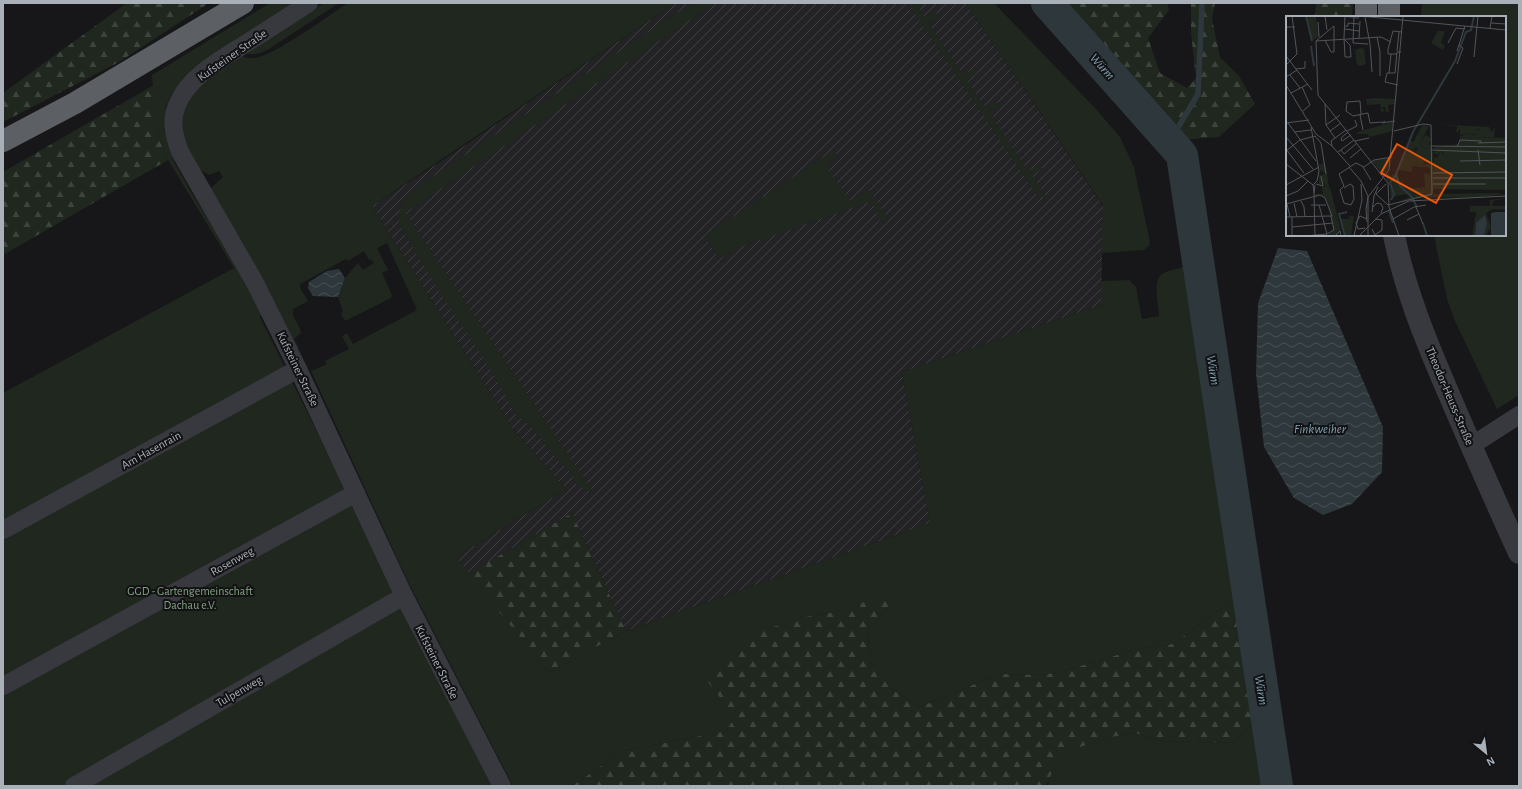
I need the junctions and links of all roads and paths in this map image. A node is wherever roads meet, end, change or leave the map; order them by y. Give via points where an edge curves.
1 (243, 3) edge
2 (308, 3) edge
3 (1366, 3) edge
4 (1389, 3) edge
5 (1366, 16) edge
6 (1389, 16) edge
7 (3, 142) edge
8 (1394, 236) edge
9 (298, 370) junction
10 (1519, 415) edge
11 (1471, 446) junction
12 (356, 493) junction
13 (3, 530) edge
14 (1519, 553) edge
15 (404, 596) junction
16 (3, 686) edge
17 (74, 786) edge
18 (502, 786) edge

1 - 7 highway via 75,103
2 - 9 street, Kufsteiner Straße via 200,75 184,92 177,105 173,132 180,152 254,281
3 - 5 highway
4 - 6 highway
8 - 11 street, Theodor-Heuss-Straße via 1406,284 1423,332
9 - 12 street, Kufsteiner Straße
9 - 13 street, Am Hasenrain
10 - 11 street
11 - 14 street, Theodor-Heuss-Straße
12 - 15 street, Kufsteiner Straße
12 - 16 street, Rosenweg
15 - 17 street, Tulpenweg
15 - 18 street, Kufsteiner Straße

